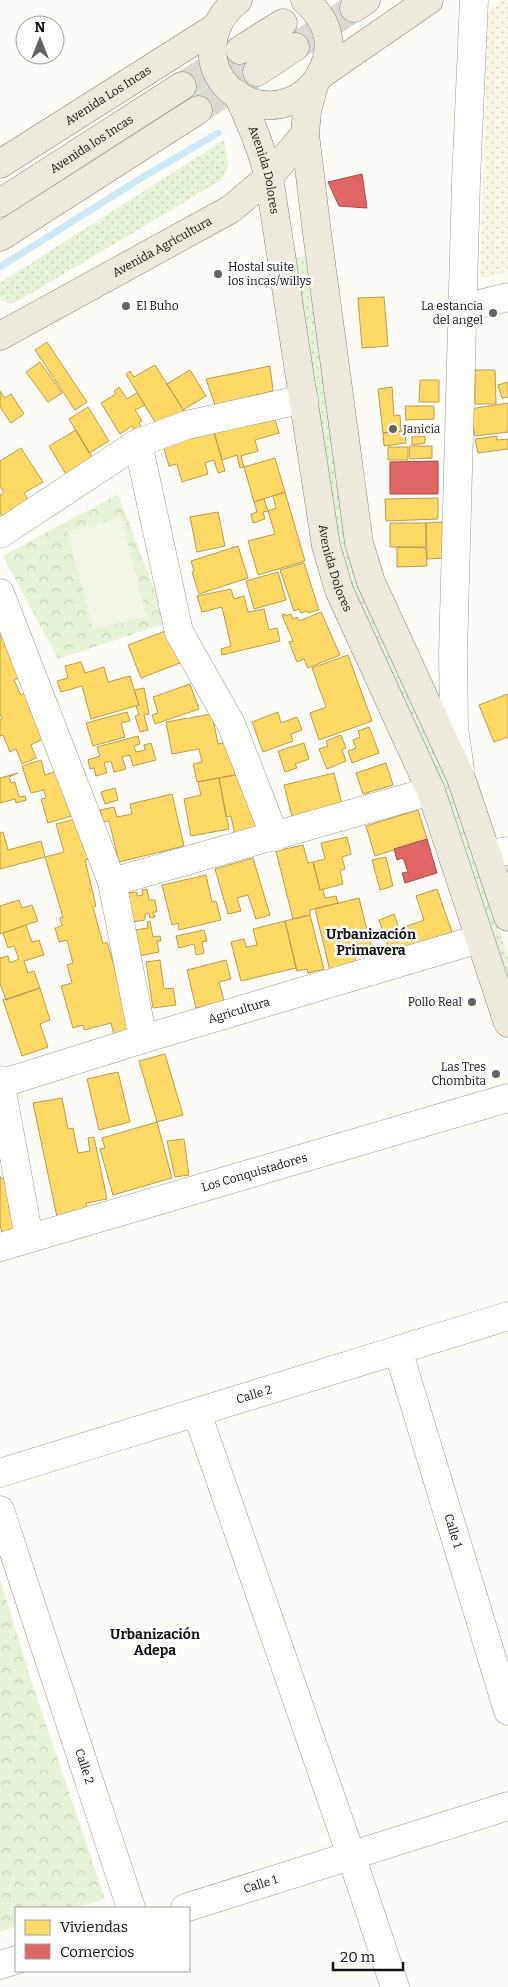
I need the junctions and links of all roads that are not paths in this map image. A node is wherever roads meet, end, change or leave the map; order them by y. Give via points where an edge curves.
1 (238, 0) edge
2 (306, 0) edge
3 (429, 0) edge
4 (474, 0) edge
5 (218, 16) edge
6 (283, 23) tunnel mouth
7 (295, 47) tunnel mouth
8 (240, 50) tunnel mouth
9 (257, 72) tunnel mouth
10 (318, 79) junction
11 (182, 86) tunnel mouth
12 (236, 94) junction
13 (198, 110) tunnel mouth
14 (306, 134) junction
15 (0, 164) edge
16 (269, 177) junction
17 (0, 203) edge
18 (231, 209) junction
19 (277, 226) junction
20 (0, 237) edge
21 (508, 297) edge
22 (463, 308) junction
23 (0, 336) edge
24 (304, 399) junction
25 (138, 443) junction
26 (0, 534) edge
27 (0, 593) edge
28 (461, 778) junction
29 (431, 791) junction
30 (274, 837) junction
31 (497, 852) edge
32 (112, 882) junction
33 (508, 916) edge
34 (479, 939) junction
35 (508, 1023) edge
36 (143, 1039) junction
37 (0, 1083) edge
38 (508, 1098) edge
39 (29, 1238) junction
40 (0, 1247) edge
41 (508, 1316) edge
42 (398, 1350) junction
43 (197, 1413) junction
44 (0, 1473) edge
45 (0, 1510) edge
46 (508, 1711) edge
47 (508, 1806) edge
48 (351, 1854) junction
49 (131, 1907) edge
50 (188, 1907) edge
51 (15, 1960) edge
52 (0, 1964) edge
53 (395, 1987) edge

1 - 5 main road, Avenida Los Incas
2 - 10 main road via 318,12 327,31 329,53
3 - 10 main road
4 - 22 street
5 - 12 main road, Avenida Dolores via 212,45 214,64
5 - 15 main road, Avenida Los Incas
6 - 8 main road
7 - 9 main road
10 - 12 main road via 302,97 287,102 252,102
10 - 14 main road via 307,111
11 - 17 main road, Avenida los Incas
12 - 16 main road, Avenida Dolores via 261,148
13 - 20 main road
14 - 16 main road, Avenida Agricultura
14 - 28 main road via 360,543 371,582
16 - 18 main road, Avenida Agricultura
16 - 19 main road, Avenida Dolores
18 - 19 main road via 256,214
18 - 23 main road, Avenida Agricultura
19 - 24 main road, Avenida Dolores
21 - 22 street
22 - 28 street via 453,653 454,727
24 - 25 street via 187,425
24 - 29 main road, Avenida Dolores via 326,546 339,590
25 - 26 street
25 - 30 street via 179,632 231,724
27 - 32 street
28 - 31 main road
29 - 30 street
29 - 34 main road, Avenida Dolores
30 - 32 street
31 - 33 main road
32 - 36 street
34 - 35 main road, Avenida Dolores
34 - 36 street, Agricultura
36 - 37 street, Agricultura
37 - 39 street
38 - 39 street, Los Conquistadores
39 - 40 street, Los Conquistadores
41 - 42 street, Calle 2
42 - 43 street, Calle 2
42 - 46 street, Calle 1
43 - 44 street, Calle 2
43 - 48 street
45 - 49 street, Calle 2
47 - 48 street, Calle 1
48 - 50 street, Calle 1
48 - 53 street
51 - 52 street

